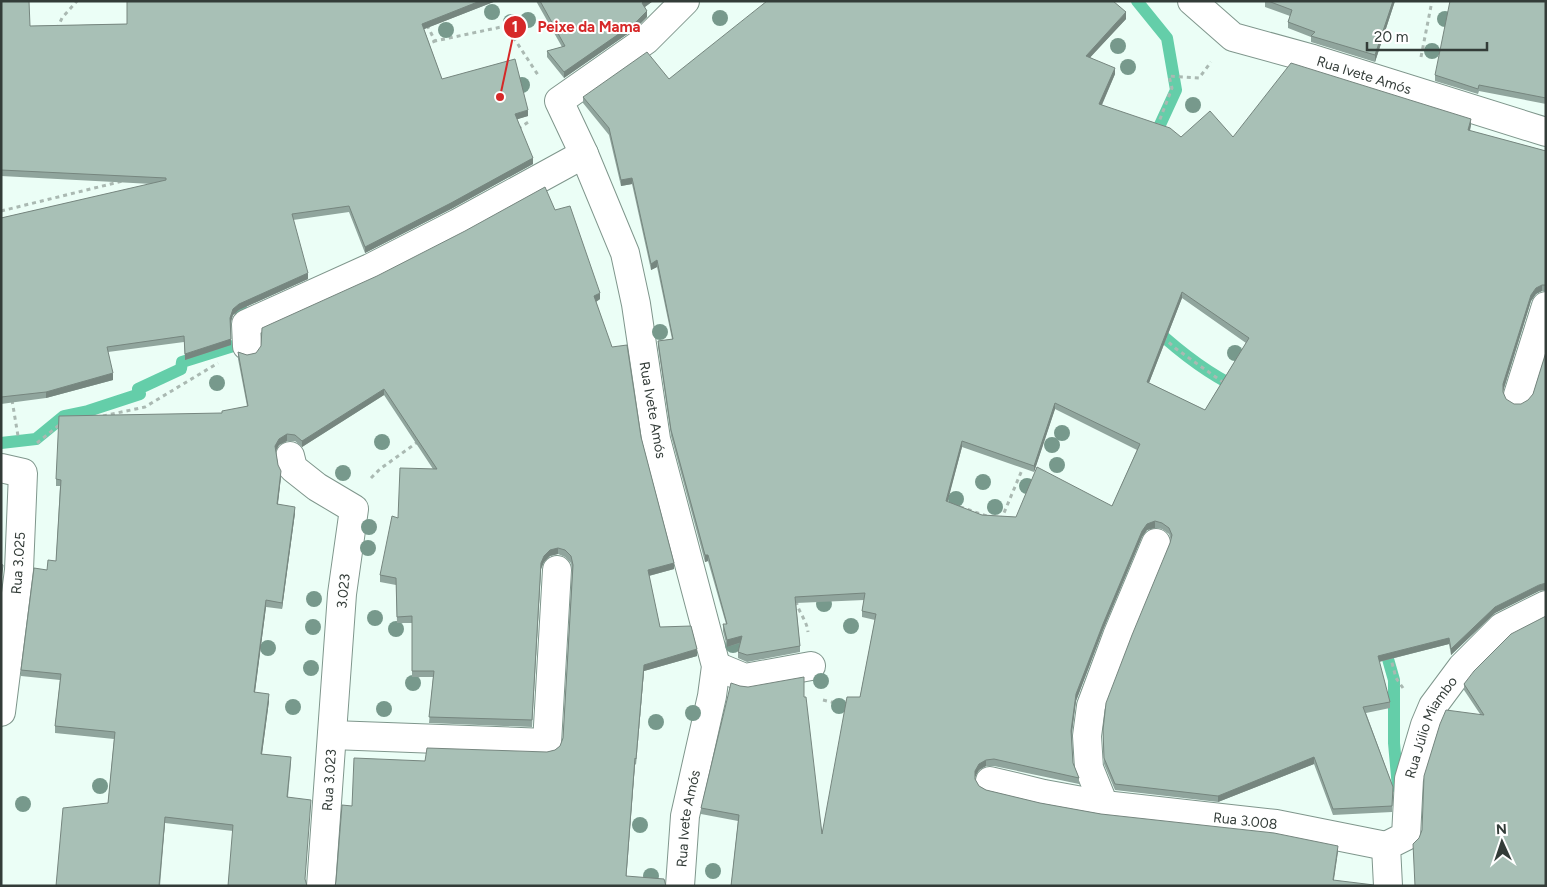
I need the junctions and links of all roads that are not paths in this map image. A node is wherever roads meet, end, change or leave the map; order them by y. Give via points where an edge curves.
1 (685, 1) edge
2 (1207, 6) edge
3 (1546, 132) edge
4 (584, 154) junction
5 (1546, 306) edge
6 (246, 346) road end
7 (1518, 395) dead end
8 (290, 456) dead end
9 (16, 466) edge
10 (1156, 543) dead end
11 (557, 570) dead end
12 (1546, 605) edge
13 (716, 666) junction
14 (811, 666) road end
15 (337, 674) joint
16 (1, 712) edge
17 (332, 735) junction
18 (990, 780) dead end
19 (1104, 805) junction
20 (1386, 846) junction
21 (321, 886) edge
22 (680, 886) edge
23 (1388, 886) edge

1 - 4 street, Rua Ivete Amós via 646,40 557,102
2 - 3 street, Rua Ivete Amós via 1233,37
4 - 6 street via 370,268 246,324
4 - 13 street, Rua Ivete Amós via 625,253 656,439
5 - 7 street
8 - 15 street, 3.023 via 294,468 354,509 342,594
9 - 16 street, Rua 3.025 via 19,570
10 - 19 street via 1091,706 1087,736 1090,768
11 - 17 street via 547,743
12 - 20 street, Rua Júlio Miambo via 1502,626 1462,667 1433,706 1409,779 1406,836
13 - 14 street via 746,678
13 - 22 street, Rua Ivete Amós via 685,816
15 - 17 street, Rua 3.023
17 - 21 street, Rua 3.023
18 - 19 street, Rua 3.008
19 - 20 street, Rua 3.008 via 1276,824
20 - 23 street

